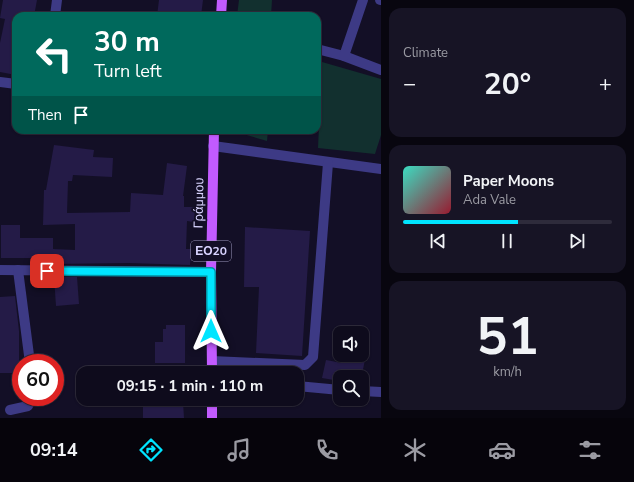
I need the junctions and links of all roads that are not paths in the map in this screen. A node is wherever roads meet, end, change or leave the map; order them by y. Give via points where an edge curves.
1 (57, 0) edge
2 (222, 0) edge
3 (363, 0) edge
4 (56, 12) edge
5 (221, 12) edge
6 (321, 50) edge
7 (344, 56) junction
8 (381, 70) edge
9 (0, 82) edge
10 (12, 84) edge
11 (214, 134) edge
12 (213, 146) junction
13 (328, 163) junction
14 (381, 169) edge
15 (0, 270) edge
16 (18, 270) junction
17 (211, 272) junction
18 (29, 354) edge
19 (212, 361) junction
20 (212, 366) edge
21 (304, 387) edge
22 (333, 389) edge
23 (369, 391) edge
24 (381, 392) edge
25 (28, 406) edge
26 (212, 406) edge
27 (10, 410) dead end
28 (212, 418) edge

1 - 4 street
2 - 5 main road
3 - 7 street
6 - 7 street
7 - 8 street
9 - 10 street
11 - 12 main road, Γράμμου / ΕΟ20
12 - 13 street
12 - 17 main road, Γράμμου / ΕΟ20
13 - 14 street
13 - 19 street via 313,357 305,365
15 - 16 street
16 - 17 street
16 - 18 street
17 - 19 main road, Γράμμου / ΕΟ20
19 - 20 main road, Γράμμου / ΕΟ20
21 - 22 street
23 - 24 street
25 - 27 street
26 - 28 main road

